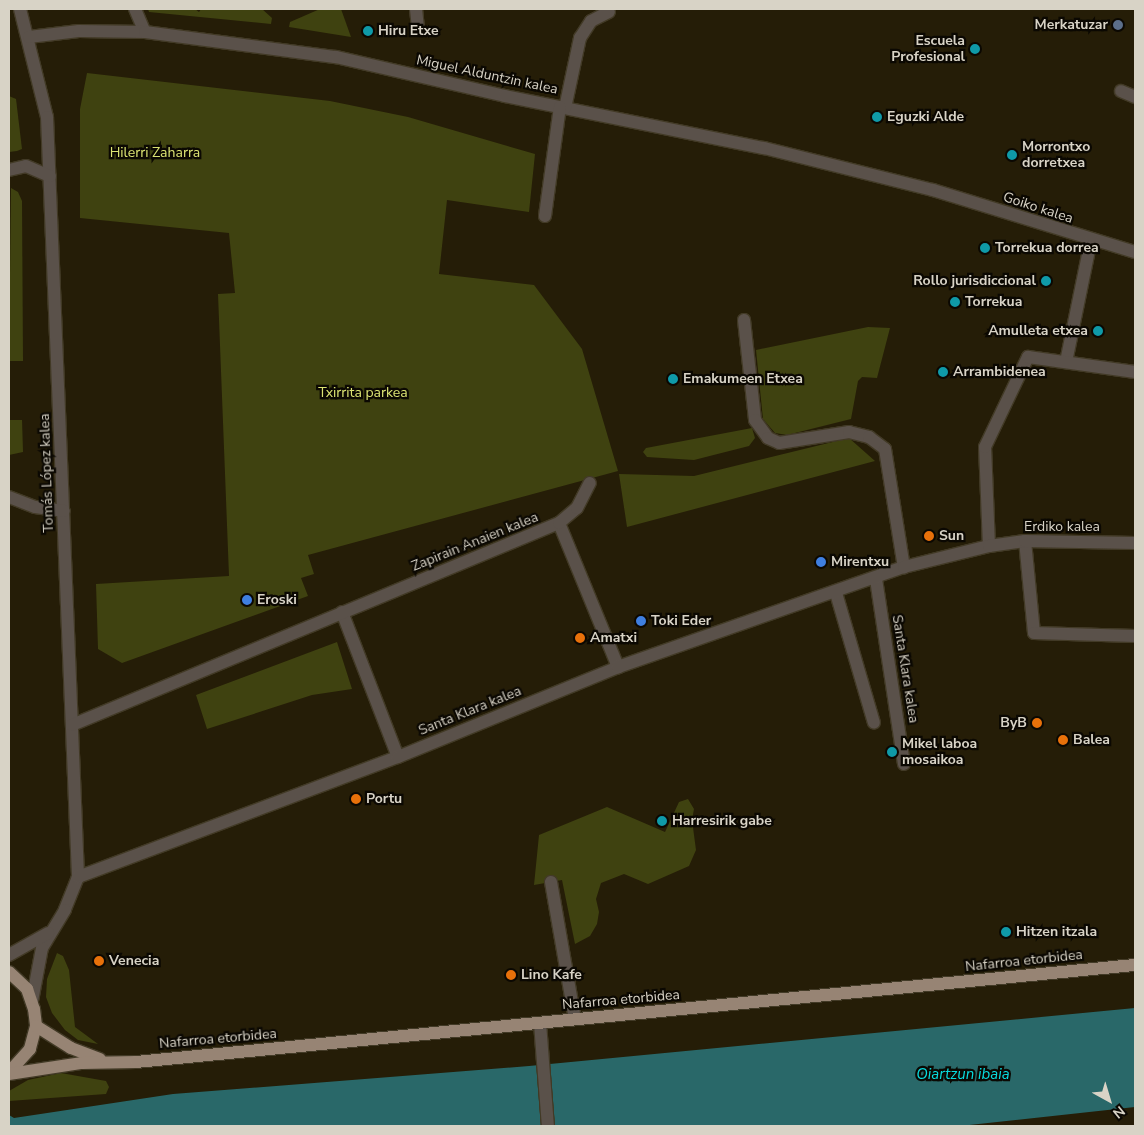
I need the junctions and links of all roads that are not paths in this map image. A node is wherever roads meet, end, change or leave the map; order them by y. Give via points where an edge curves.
1 (20, 9) edge
2 (135, 9) edge
3 (416, 9) edge
4 (609, 12) dead end
5 (418, 29) dead end
6 (145, 32) junction
7 (29, 37) junction
8 (1120, 92) dead end
9 (1135, 97) edge
10 (562, 107) junction
11 (9, 170) edge
12 (50, 176) junction
13 (933, 190) joint
14 (545, 216) dead end
15 (1091, 240) junction
16 (1135, 252) edge
17 (744, 320) dead end
18 (1066, 362) junction
19 (1135, 372) edge
20 (590, 483) dead end
21 (9, 497) edge
22 (64, 511) junction
23 (559, 523) junction
24 (1025, 541) junction
25 (1135, 543) edge
26 (989, 546) junction
27 (904, 567) junction
28 (876, 579) junction
29 (836, 593) junction
30 (342, 612) junction
31 (1135, 636) edge
32 (618, 667) junction
33 (874, 723) dead end
34 (72, 725) junction
35 (398, 757) junction
36 (904, 764) dead end
37 (78, 877) junction
38 (550, 882) dead end
39 (50, 932) junction
40 (9, 956) edge
41 (1135, 965) edge
42 (9, 972) edge
43 (32, 1000) junction
44 (575, 1019) junction
45 (540, 1023) junction
46 (36, 1026) junction
47 (109, 1062) junction
48 (9, 1073) edge
49 (548, 1126) edge

1 - 7 street, Tomás López kalea
2 - 6 street
3 - 5 street
4 - 10 street via 591,21 580,38
6 - 7 street, Miguel Alduntzin kalea via 79,31
6 - 10 street, Miguel Alduntzin kalea via 336,57
7 - 12 street, Tomás López kalea via 46,117
8 - 9 street
10 - 13 street, Miguel Alduntzin kalea via 764,148
10 - 14 street
11 - 12 street via 26,166
12 - 22 street, Tomás López kalea
13 - 15 street, Goiko kalea
15 - 16 street, Goiko kalea
15 - 18 street
17 - 27 street via 755,420 768,438 779,443 849,432 869,438 885,449
18 - 19 street
18 - 26 street via 1028,357 985,447
20 - 23 street via 576,508
21 - 22 street via 35,507
22 - 34 street, Tomás López kalea
23 - 30 street, Zapirain Anaien kalea
23 - 32 street, Zapirain Anaien kalea
24 - 25 street, Erdiko kalea
24 - 26 street, Erdiko kalea
24 - 31 street via 1034,634
26 - 27 street, Santa Klara kalea
27 - 28 street, Santa Klara kalea
28 - 29 street, Santa Klara kalea
28 - 36 street, Santa Klara kalea
29 - 32 street, Santa Klara kalea
29 - 33 street
30 - 34 street, Zapirain Anaien kalea
30 - 35 street
32 - 35 street, Santa Klara kalea
34 - 37 street, Tomás López kalea
35 - 37 street, Santa Klara kalea
37 - 39 street, Tomás López kalea via 65,910
38 - 44 street
39 - 40 street, Tomás López kalea
39 - 43 street, Tomás López kalea via 36,966
41 - 44 main road, Nafarroa etorbidea
42 - 43 main road
43 - 46 main road
44 - 45 main road, Nafarroa etorbidea
45 - 47 main road, Nafarroa etorbidea
45 - 49 street
46 - 47 main road, Nafarroa etorbidea via 71,1048
46 - 48 main road via 30,1049
47 - 48 main road, Nafarroa etorbidea

